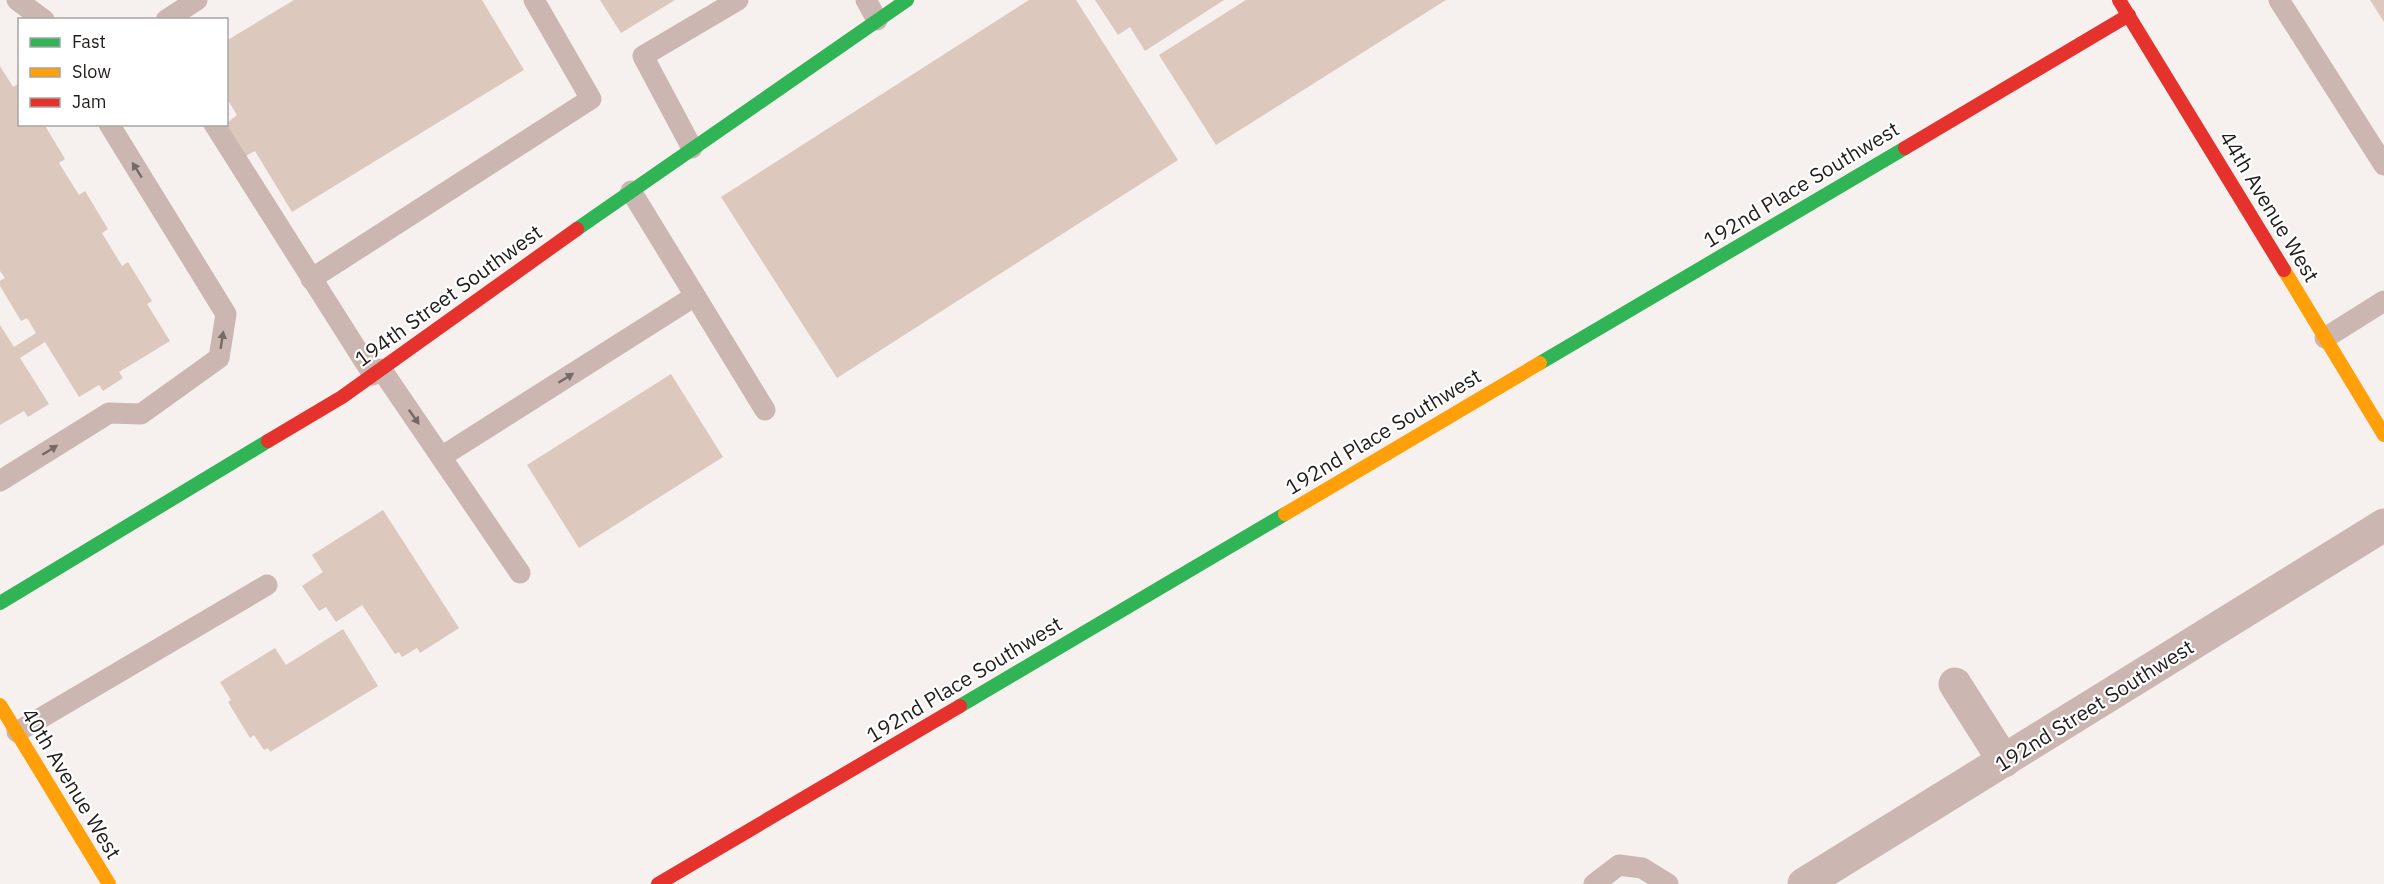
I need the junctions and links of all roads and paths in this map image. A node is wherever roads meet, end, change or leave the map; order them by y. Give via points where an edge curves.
1 (6, 0) edge
2 (17, 0) edge
3 (197, 0) edge
4 (534, 0) edge
5 (738, 0) edge
6 (866, 0) edge
7 (907, 0) edge
8 (2119, 0) edge
9 (2279, 0) edge
10 (0, 3) edge
11 (2129, 15) junction
12 (41, 18) edge
13 (169, 18) edge
14 (877, 20) junction
15 (110, 126) edge
16 (215, 126) edge
17 (692, 148) junction
18 (2384, 165) edge
19 (631, 191) junction
20 (311, 279) junction
21 (695, 296) junction
22 (2384, 301) edge
23 (2325, 338) junction
24 (377, 372) junction
25 (765, 410) dead end
26 (2384, 435) edge
27 (441, 457) junction
28 (0, 481) edge
29 (2384, 525) edge
30 (520, 573) dead end
31 (267, 585) dead end
32 (0, 603) edge
33 (1955, 684) dead end
34 (1, 708) edge
35 (17, 732) junction
36 (2004, 761) junction
37 (109, 884) edge
38 (658, 884) edge
39 (1594, 884) edge
40 (1668, 884) edge
41 (1804, 884) edge

1 - 10 lane
2 - 12 lane
3 - 13 lane
4 - 20 lane via 591,99
5 - 17 lane via 643,56
6 - 14 lane
7 - 14 street, 194th Street Southwest
8 - 11 street, 44th Avenue West
9 - 18 lane
11 - 23 street, 44th Avenue West
11 - 38 street, 192nd Place Southwest
14 - 17 street, 194th Street Southwest
28 -> 15 lane via 109,414 141,414 219,358 226,314
16 - 20 lane
17 - 19 street, 194th Street Southwest
19 - 21 lane
19 - 24 street, 194th Street Southwest
20 - 24 lane
21 - 25 lane
27 -> 21 lane
22 - 23 lane
23 - 26 street, 44th Avenue West
24 -> 27 lane
24 - 32 street, 194th Street Southwest via 342,397
27 - 30 lane
29 - 36 street, 192nd Street Southwest
31 - 35 lane
33 - 36 street
34 - 35 street, 40th Avenue West
35 - 37 street, 40th Avenue West
36 - 41 street, 192nd Street Southwest
39 - 40 lane via 1618,865 1642,868

